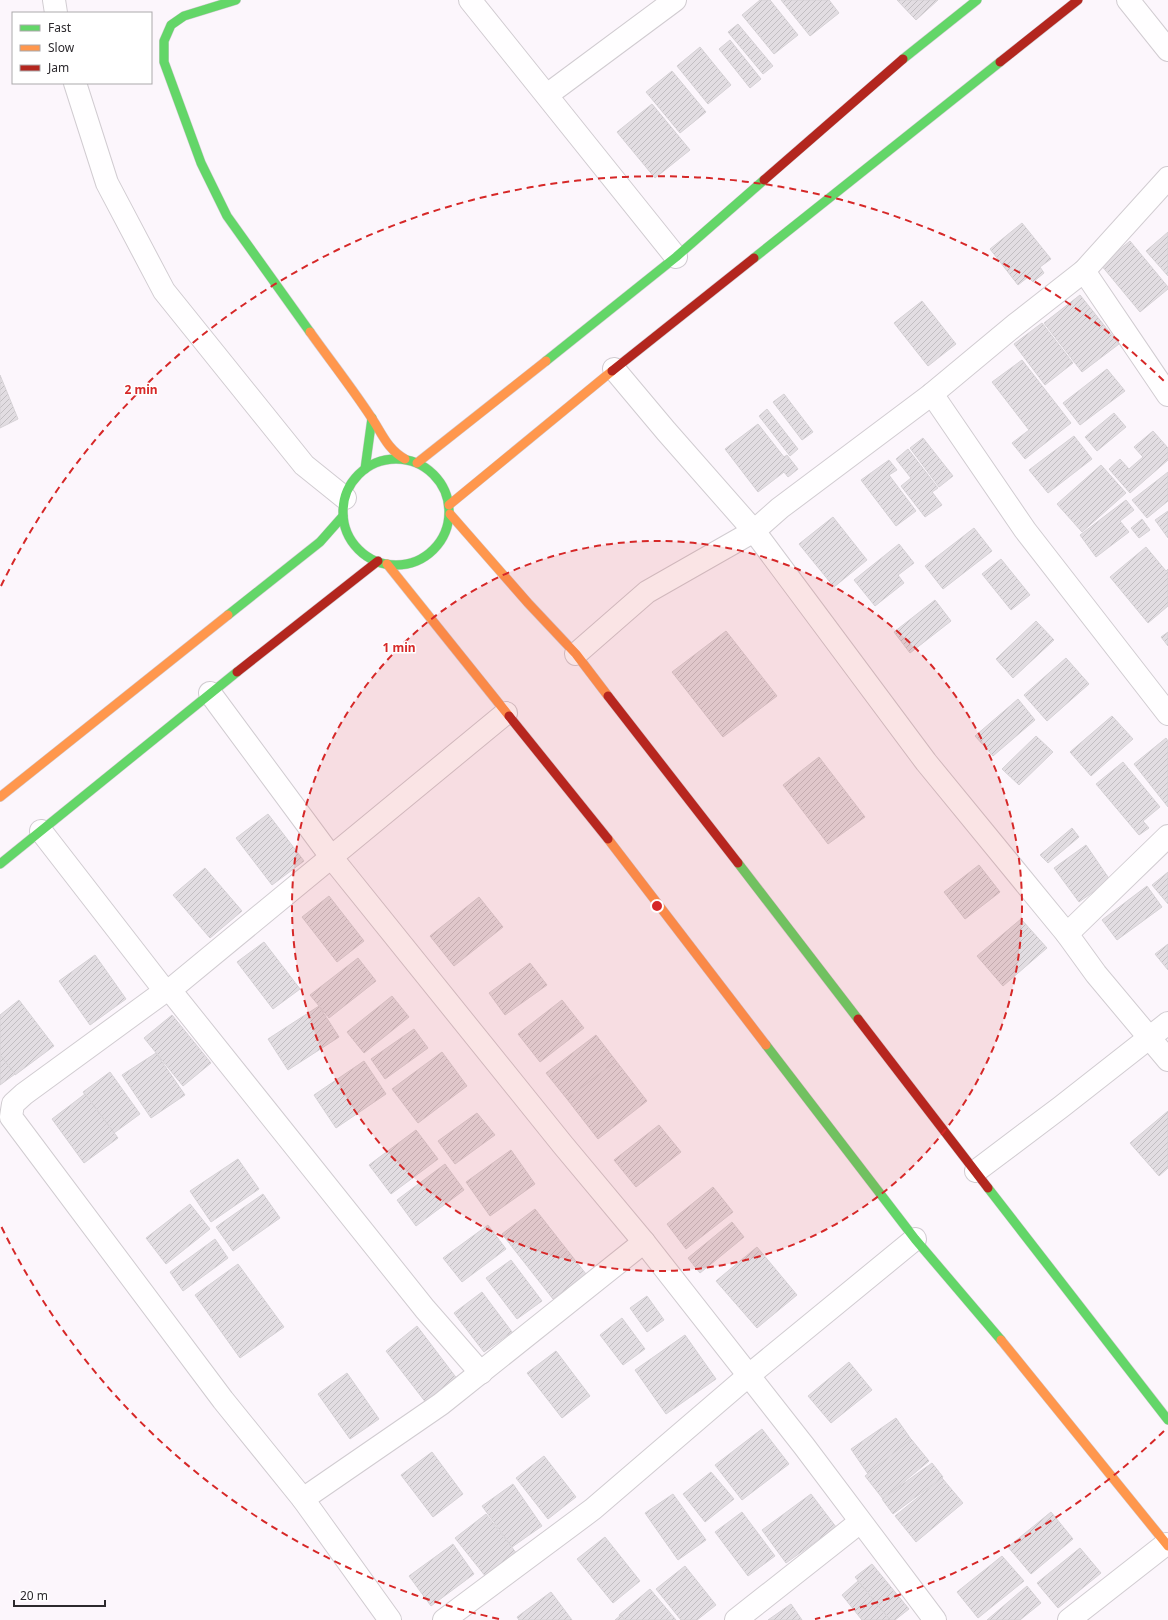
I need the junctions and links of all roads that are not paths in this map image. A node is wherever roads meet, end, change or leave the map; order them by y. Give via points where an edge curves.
1 (54, 0) edge
2 (236, 0) edge
3 (470, 0) edge
4 (675, 0) edge
5 (977, 0) edge
6 (1078, 0) edge
7 (1128, 0) edge
8 (56, 12) edge
9 (1168, 50) edge
10 (75, 84) edge
11 (547, 95) junction
12 (1168, 178) edge
13 (676, 257) junction
14 (1084, 271) junction
15 (614, 369) junction
16 (932, 394) junction
17 (1168, 396) edge
18 (372, 418) junction
19 (405, 459) junction
20 (417, 463) junction
21 (365, 469) junction
22 (344, 507) junction
23 (450, 509) junction
24 (754, 531) junction
25 (383, 562) junction
26 (576, 654) junction
27 (210, 693) junction
28 (506, 714) junction
29 (1168, 714) edge
30 (0, 797) edge
31 (41, 831) junction
32 (1168, 836) edge
33 (332, 858) junction
34 (0, 864) edge
35 (1067, 934) junction
36 (167, 991) junction
37 (1168, 1023) edge
38 (1149, 1038) junction
39 (1168, 1060) edge
40 (976, 1171) junction
41 (916, 1240) junction
42 (644, 1242) junction
43 (482, 1373) junction
44 (748, 1376) junction
45 (1168, 1420) edge
46 (303, 1499) junction
47 (860, 1522) junction
48 (1167, 1545) edge
49 (390, 1620) edge
50 (444, 1620) edge
51 (736, 1620) edge
52 (935, 1620) edge
53 (1069, 1620) edge

1 - 8 street
2 - 18 main road via 184,16 171,25 164,41 164,62 201,163 227,216
3 - 11 street
4 - 11 street
5 - 13 main road via 880,78
6 - 15 main road
7 - 9 street
10 - 22 street via 107,183 164,291 304,465
11 - 13 street
12 - 14 street
13 - 20 main road
14 - 16 street
14 - 17 street
15 - 23 main road
15 - 24 street
16 - 24 street via 780,508
16 - 29 street via 1024,530
18 - 19 main road via 388,444 397,455
18 - 21 main road
19 - 20 main road
19 - 21 main road via 377,462
20 - 23 main road via 438,479 446,491
21 - 22 main road via 352,482
22 - 25 main road via 347,531 354,544 365,554
22 - 30 main road via 320,542
23 - 25 main road via 447,528 440,542 430,553 417,561 402,564
23 - 26 main road via 528,603
24 - 26 street via 647,592
24 - 35 street via 926,762
25 - 27 main road
25 - 28 main road
26 - 40 main road
27 - 31 main road
27 - 33 street
28 - 33 street via 418,784
28 - 41 main road via 622,857
31 - 34 main road
31 - 36 street
32 - 35 street
33 - 36 street
33 - 42 street
35 - 38 street
36 - 43 street via 420,1303
36 - 46 street via 24,1094 13,1104 11,1117 223,1400
37 - 38 street
38 - 39 street
38 - 40 street
40 - 45 main road
41 - 44 street
41 - 48 main road via 1020,1363
42 - 43 street
42 - 44 street
43 - 46 street
44 - 47 street
44 - 50 street via 593,1508
46 - 49 street
47 - 51 street
47 - 52 street
48 - 53 street

